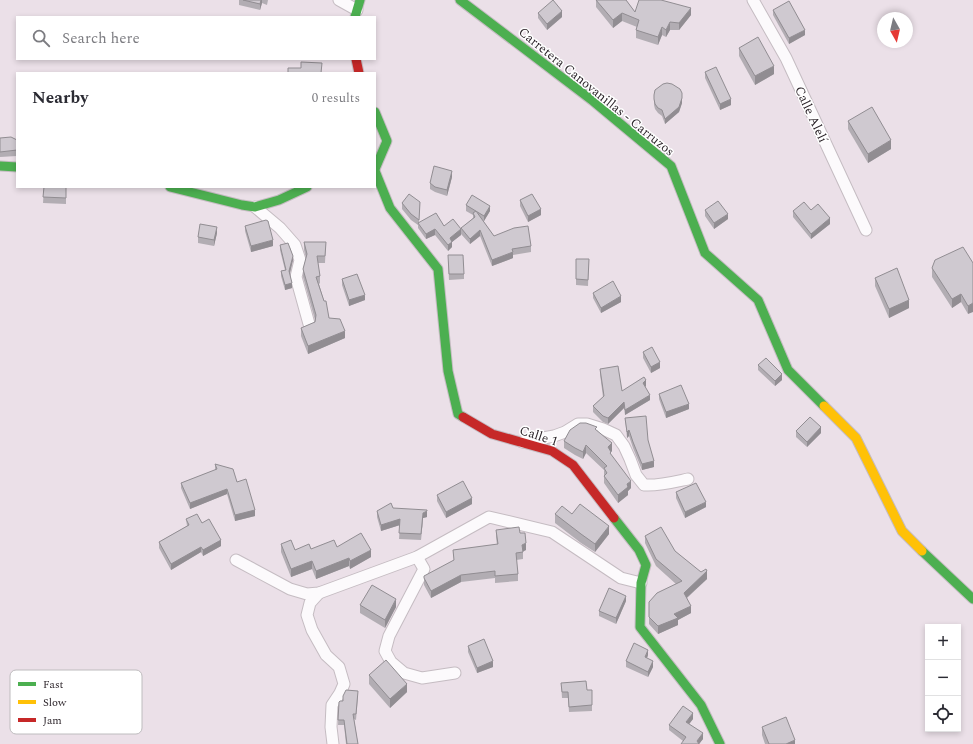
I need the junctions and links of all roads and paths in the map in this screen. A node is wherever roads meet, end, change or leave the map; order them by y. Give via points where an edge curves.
1 (339, 0) edge
2 (460, 0) edge
3 (753, 0) edge
4 (357, 9) edge
5 (356, 60) edge
6 (359, 72) edge
7 (376, 114) edge
8 (0, 166) edge
9 (16, 167) edge
10 (376, 168) edge
11 (376, 173) edge
12 (174, 188) edge
13 (305, 188) edge
14 (255, 207) junction
15 (866, 230) dead end
16 (309, 324) edge
17 (520, 442) junction
18 (688, 479) dead end
19 (417, 557) junction
20 (236, 560) dead end
21 (641, 583) junction
22 (318, 593) junction
23 (973, 599) edge
24 (455, 673) dead end
25 (333, 744) edge
26 (720, 744) edge

1 - 4 street
2 - 23 street, Carretera Canovanillas - Carruzos via 593,101 671,166 705,254 758,300 788,370 856,438 902,531
3 - 15 street, Calle Alelí via 786,58
5 - 6 street
7 - 10 street via 387,141
8 - 9 street
11 - 17 street, Calle 1 via 390,208 438,269 448,371 458,414 492,434
12 - 14 street
13 - 14 street via 279,200
14 - 16 street via 295,245 300,260 296,276
17 - 18 street via 554,436 578,424 586,424 616,435 624,446 636,475 644,485
17 - 21 street, Calle 1 via 552,451 573,465 639,550 646,566
19 - 21 street via 489,517 552,532 621,578
19 - 22 street
19 - 24 street via 424,569 389,636 385,651 391,662 404,673 422,678
20 - 22 street via 290,589 307,594
21 - 26 street, Calle 1 via 640,627 700,705
22 - 25 street via 310,603 307,615 326,655 339,667 344,684 332,705

